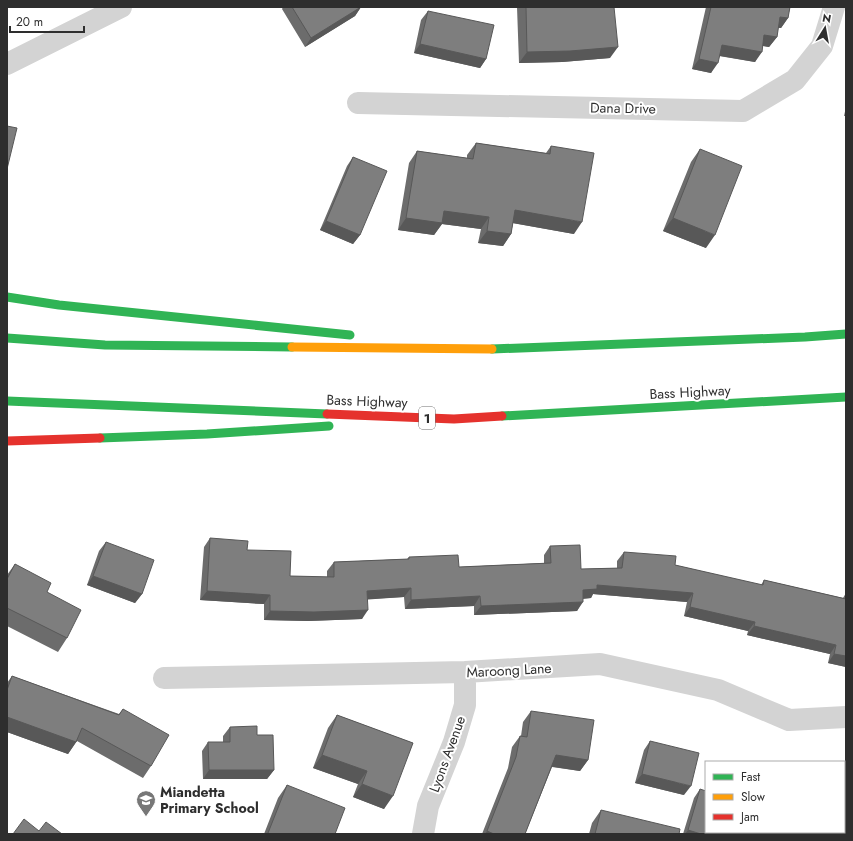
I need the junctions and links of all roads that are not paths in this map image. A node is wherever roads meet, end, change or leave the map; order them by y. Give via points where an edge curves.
1 (121, 7) edge
2 (834, 7) edge
3 (7, 64) edge
4 (358, 103) dead end
5 (7, 297) edge
6 (846, 334) edge
7 (359, 336) dead end
8 (7, 338) edge
9 (391, 339) dead end
10 (485, 349) junction
11 (846, 397) edge
12 (7, 401) edge
13 (454, 419) junction
14 (362, 424) dead end
15 (338, 426) dead end
16 (7, 441) edge
17 (465, 672) junction
18 (164, 678) dead end
19 (846, 717) edge
20 (423, 834) edge

1 - 3 street
2 - 4 street, Dana Drive via 822,46 795,80 743,111
5 - 7 highway via 59,306
6 - 10 highway
8 - 10 highway via 105,346
9 - 10 highway
11 - 13 highway, Bass Highway / 1
12 - 13 highway, Bass Highway / 1
13 - 14 highway
15 - 16 highway via 207,434
17 - 18 street, Maroong Lane
17 - 19 street, Maroong Lane via 600,664 718,690 789,720
17 - 20 street, Lyons Avenue via 465,705 454,742 428,806

